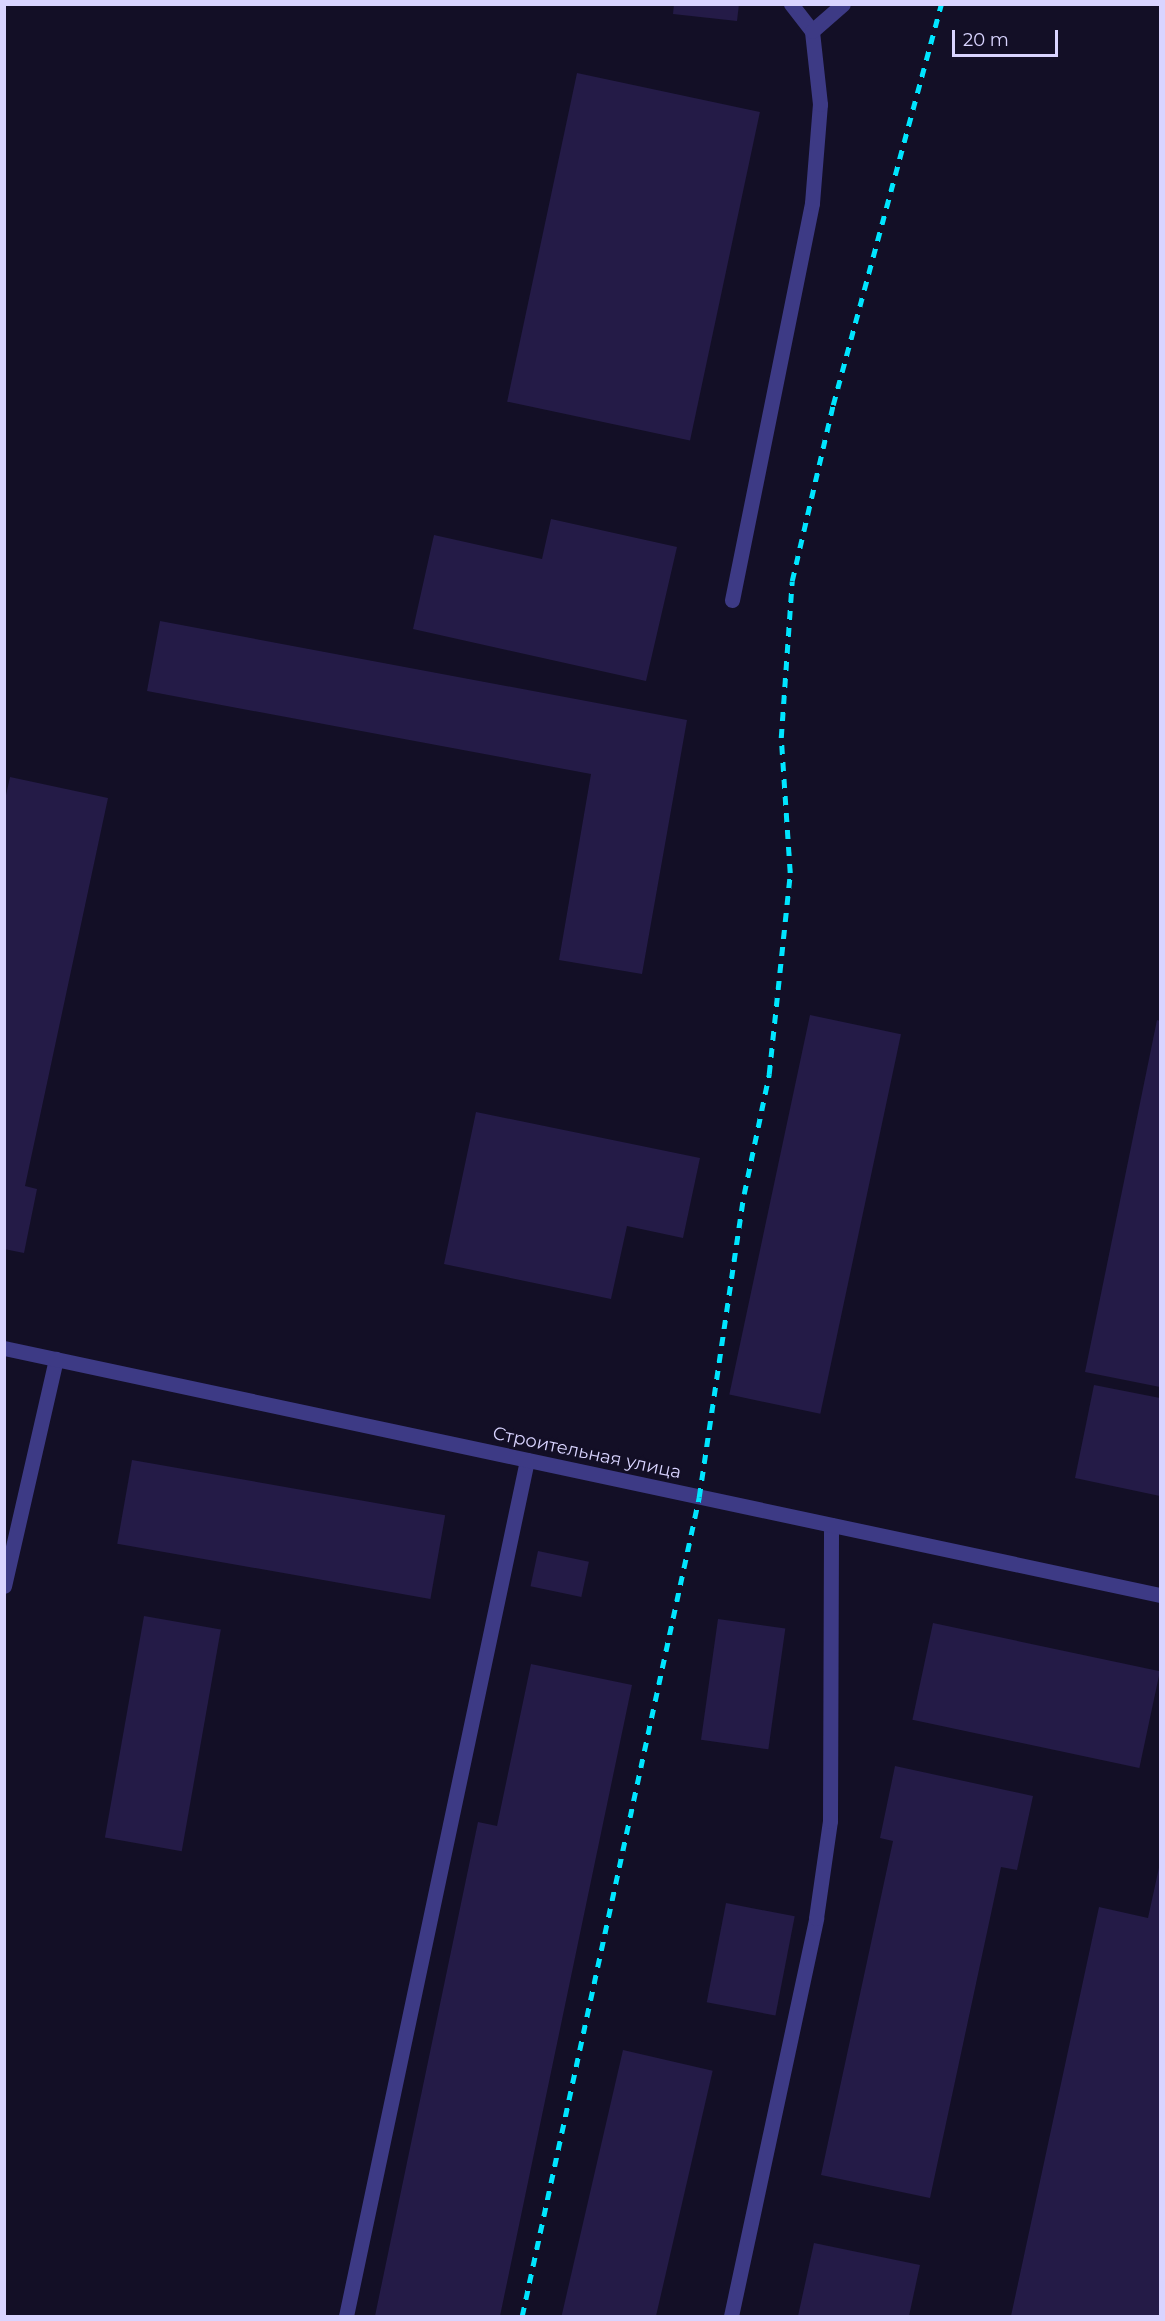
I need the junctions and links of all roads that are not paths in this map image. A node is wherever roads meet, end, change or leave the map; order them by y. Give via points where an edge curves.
1 (791, 4) edge
2 (843, 4) edge
3 (812, 31) junction
4 (732, 600) dead end
5 (4, 1348) edge
6 (56, 1359) junction
7 (527, 1460) junction
8 (831, 1525) junction
9 (4, 1586) edge
10 (1161, 1595) edge
11 (346, 2316) edge
12 (731, 2316) edge

1 - 3 street
2 - 3 street
3 - 4 street via 819,104 812,202
5 - 6 street, Строительная улица
6 - 7 street, Строительная улица
6 - 9 street
7 - 8 street, Строительная улица
7 - 11 street
8 - 10 street, Строительная улица
8 - 12 street via 830,1821 816,1918

